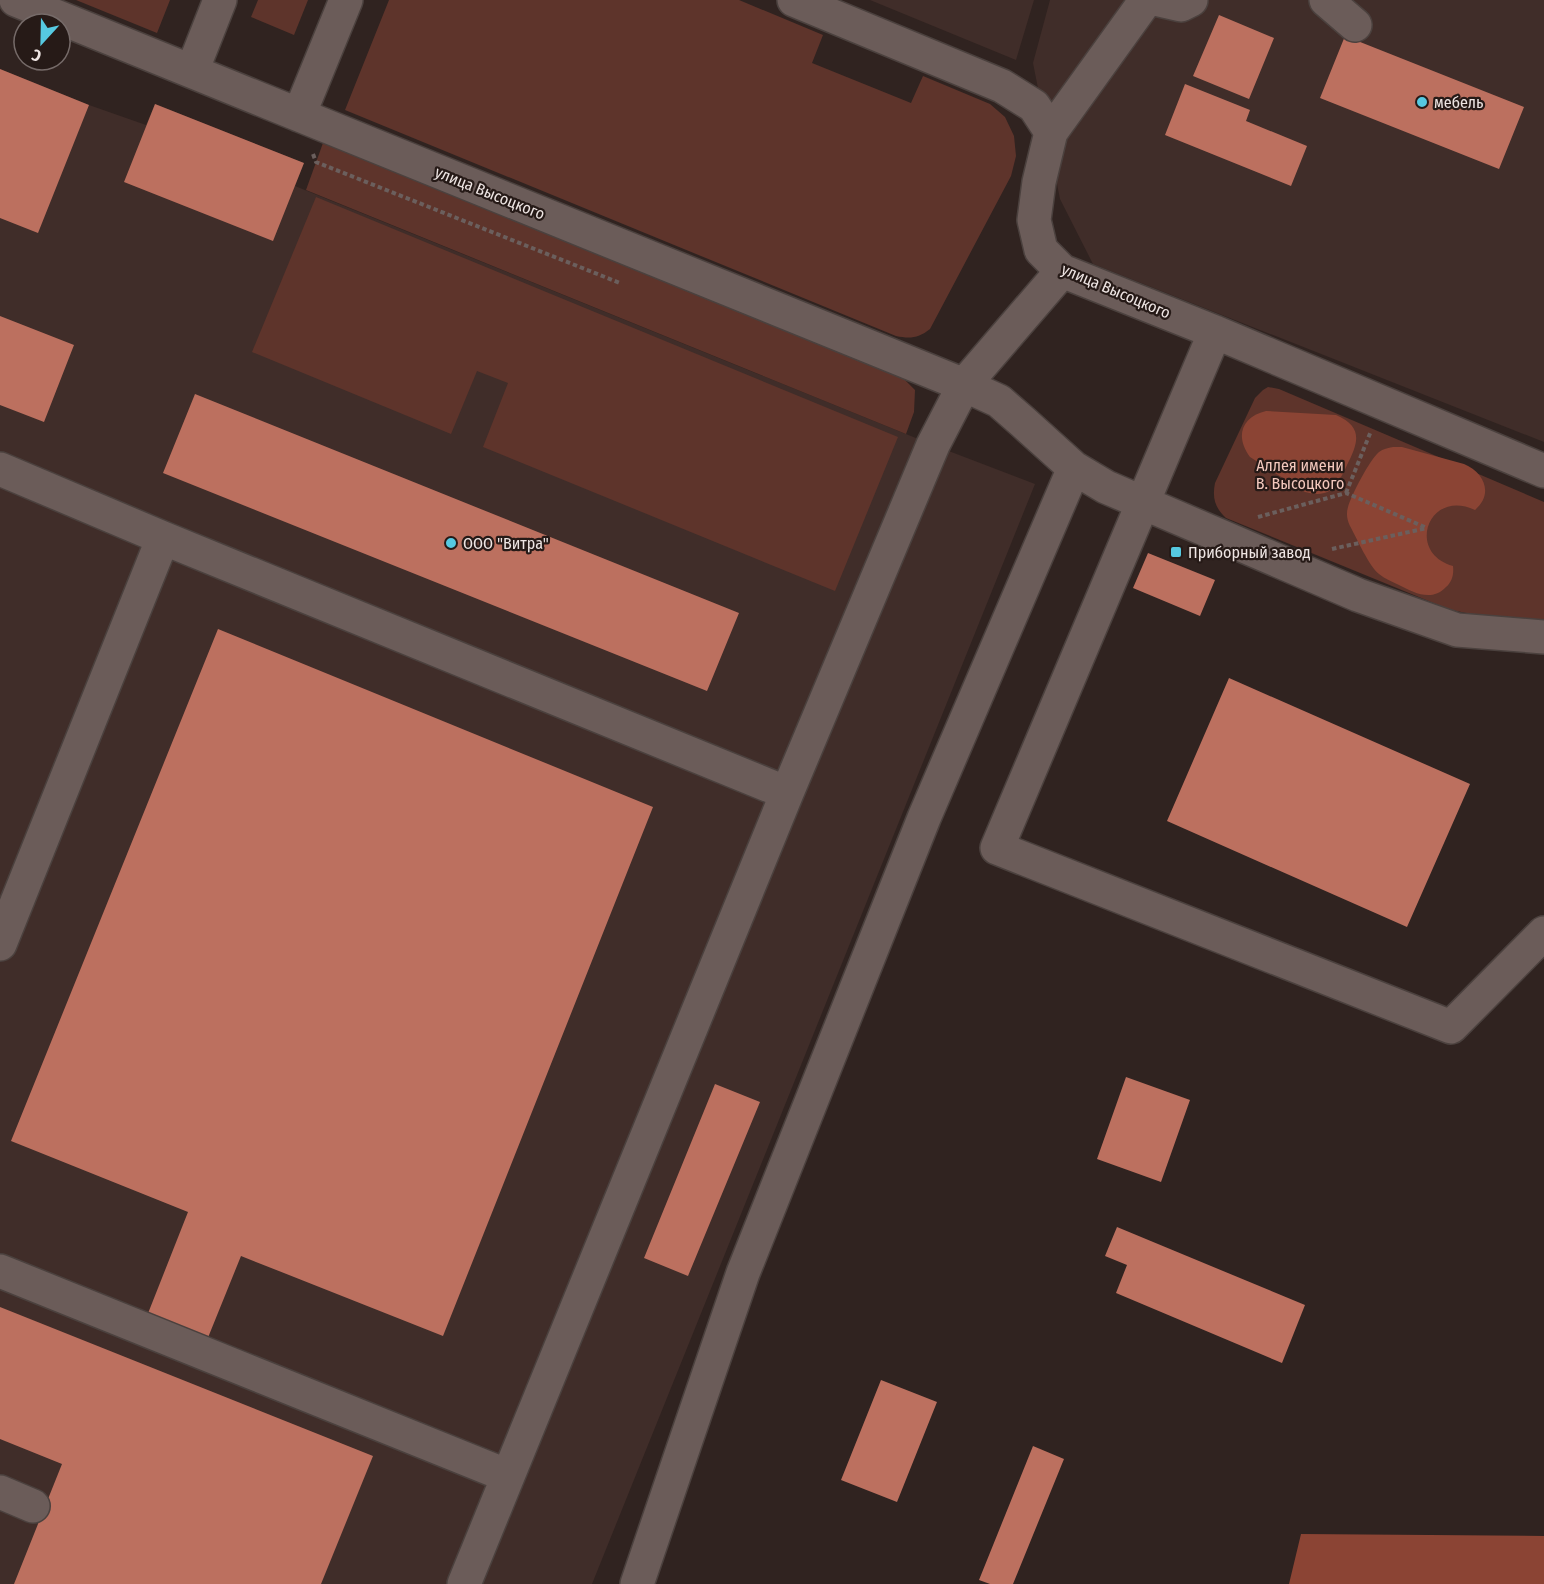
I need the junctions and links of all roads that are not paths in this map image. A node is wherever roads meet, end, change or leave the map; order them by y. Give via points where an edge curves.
1 (16, 0) edge
2 (220, 0) edge
3 (346, 0) edge
4 (794, 0) edge
5 (1146, 0) edge
6 (1159, 0) edge
7 (1191, 0) edge
8 (1326, 0) edge
9 (1355, 25) dead end
10 (192, 71) junction
11 (299, 115) junction
12 (1051, 132) junction
13 (1062, 271) junction
14 (1215, 332) junction
15 (964, 386) junction
16 (1074, 468) junction
17 (0, 469) edge
18 (1544, 471) edge
19 (1142, 503) junction
20 (163, 538) junction
21 (1544, 637) edge
22 (787, 793) junction
23 (1544, 933) edge
24 (0, 944) edge
25 (0, 1271) edge
26 (508, 1476) junction
27 (0, 1492) edge
28 (33, 1506) dead end
29 (464, 1584) edge
30 (637, 1584) edge

1 - 10 street, улица Высоцкого
2 - 10 street
3 - 11 street
4 - 12 street via 1002,86 1034,106
5 - 12 street
6 - 7 street via 1181,5
8 - 9 street
10 - 11 street, улица Высоцкого
11 - 15 street, улица Высоцкого
12 - 13 street, улица Высоцкого via 1034,220 1041,250
13 - 14 street, улица Высоцкого
13 - 15 street
14 - 18 street, улица Высоцкого
14 - 19 street
15 - 16 street, улица Высоцкого via 999,401
15 - 22 street via 933,445
16 - 19 street, улица Высоцкого
16 - 30 street via 924,818 743,1273
17 - 20 street
19 - 21 street via 1358,595 1457,630
19 - 23 street via 997,848 1451,1027
20 - 22 street
20 - 24 street
22 - 26 street
25 - 26 street
26 - 29 street
27 - 28 street

